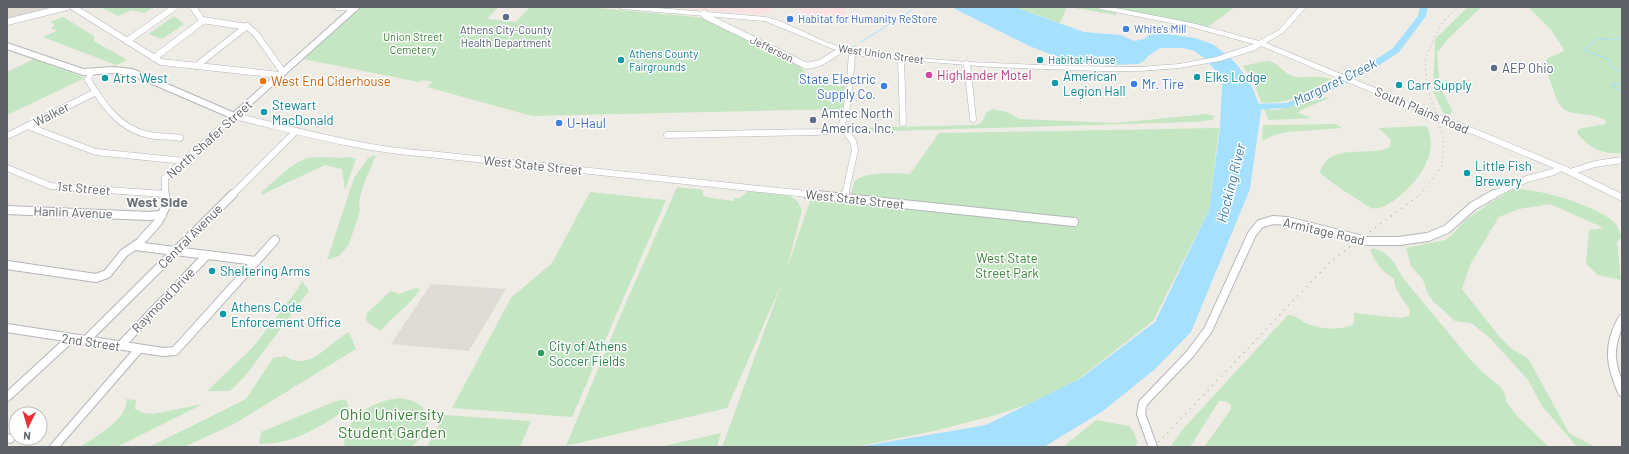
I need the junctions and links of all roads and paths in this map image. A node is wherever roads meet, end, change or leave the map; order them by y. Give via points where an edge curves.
1 (67, 7) edge
2 (73, 7) edge
3 (175, 7) edge
4 (193, 7) edge
5 (337, 7) edge
6 (622, 7) edge
7 (626, 7) edge
8 (1100, 7) edge
9 (1303, 7) edge
10 (355, 8) edge
11 (704, 13) junction
12 (204, 20) junction
13 (7, 22) edge
14 (247, 26) junction
15 (127, 41) junction
16 (1262, 44) junction
17 (7, 46) edge
18 (841, 50) junction
19 (852, 53) junction
20 (154, 58) junction
21 (900, 59) junction
22 (967, 64) junction
23 (196, 66) junction
24 (91, 72) junction
25 (281, 74) junction
26 (96, 92) junction
27 (234, 116) junction
28 (973, 119) dead end
29 (903, 123) dead end
30 (27, 126) junction
31 (843, 129) junction
32 (296, 131) junction
33 (667, 135) dead end
34 (7, 136) edge
35 (180, 138) dead end
36 (1622, 160) edge
37 (184, 161) junction
38 (7, 168) edge
39 (1566, 170) junction
40 (164, 194) junction
41 (844, 198) junction
42 (1622, 198) edge
43 (7, 210) edge
44 (162, 215) junction
45 (1074, 222) dead end
46 (275, 240) dead end
47 (135, 246) junction
48 (176, 251) junction
49 (207, 255) junction
50 (256, 261) junction
51 (7, 265) edge
52 (1622, 319) edge
53 (7, 328) edge
54 (70, 339) junction
55 (85, 341) junction
56 (120, 346) junction
57 (139, 349) junction
58 (1622, 392) edge
59 (7, 397) edge
60 (54, 447) edge
61 (1153, 447) edge

1 - 13 street
2 - 15 street
3 - 15 street
4 - 12 street via 199,18
5 - 10 street
6 - 7 main road, West Union Street
7 - 11 main road, West Union Street
8 - 16 main road, South Plains Road via 1192,25
9 - 16 main road, West Union Street via 1290,24
10 - 25 street, North Shafer Street
11 - 18 main road, West Union Street via 766,19
11 - 18 street, Jefferson via 705,16 807,66
12 - 14 street
12 - 20 street
14 - 23 street
14 - 25 street via 256,34
15 - 20 street
16 - 22 main road, West Union Street via 1242,52 1196,63 1156,68 1113,70
16 - 39 main road, South Plains Road
17 - 24 street, West State Street via 76,70
18 - 19 main road, West Union Street
19 - 21 main road, West Union Street
19 - 31 street
20 - 23 street via 161,62
21 - 22 main road, West Union Street
21 - 29 street
22 - 28 street
23 - 25 street
24 - 26 street via 88,80
24 - 27 street, West State Street via 132,72
25 - 27 street, North Shafer Street
26 - 30 street, Walker
26 - 35 street via 113,116 126,127 148,135
27 - 32 street, West State Street
27 - 37 street, North Shafer Street
30 - 34 street, Walker
30 - 37 street via 96,152
31 - 33 street via 817,132
31 - 41 street via 853,141 855,150
32 - 41 street, West State Street via 395,152
32 - 48 street, Central Avenue
36 - 39 street, Armitage Road
37 - 40 street, North Shafer Street via 165,178
38 - 40 street, 1st Street via 51,186
39 - 42 main road, South Plains Road
39 - 61 street, Armitage Road via 1527,179 1499,191 1473,206 1447,229 1418,239 1371,242 1287,222 1268,220 1260,224 1252,234 1208,330 1190,354 1143,403 1142,414
40 - 44 street, North Shafer Street via 165,208
41 - 45 street, West State Street
43 - 44 street, Hanlin Avenue
44 - 47 street, North Shafer Street via 154,228
46 - 50 street
47 - 48 street
47 - 51 street, North Shafer Street via 124,254 106,275 96,278
48 - 49 street
48 - 55 street, Central Avenue
49 - 50 street
49 - 56 street, Raymond Drive
50 - 57 street, 2nd Street via 175,351
52 - 58 street via 1612,341 1610,355
53 - 54 street, 2nd Street
54 - 55 street, 2nd Street
54 - 59 street
55 - 56 street, 2nd Street
56 - 57 street, 2nd Street
57 - 60 street

